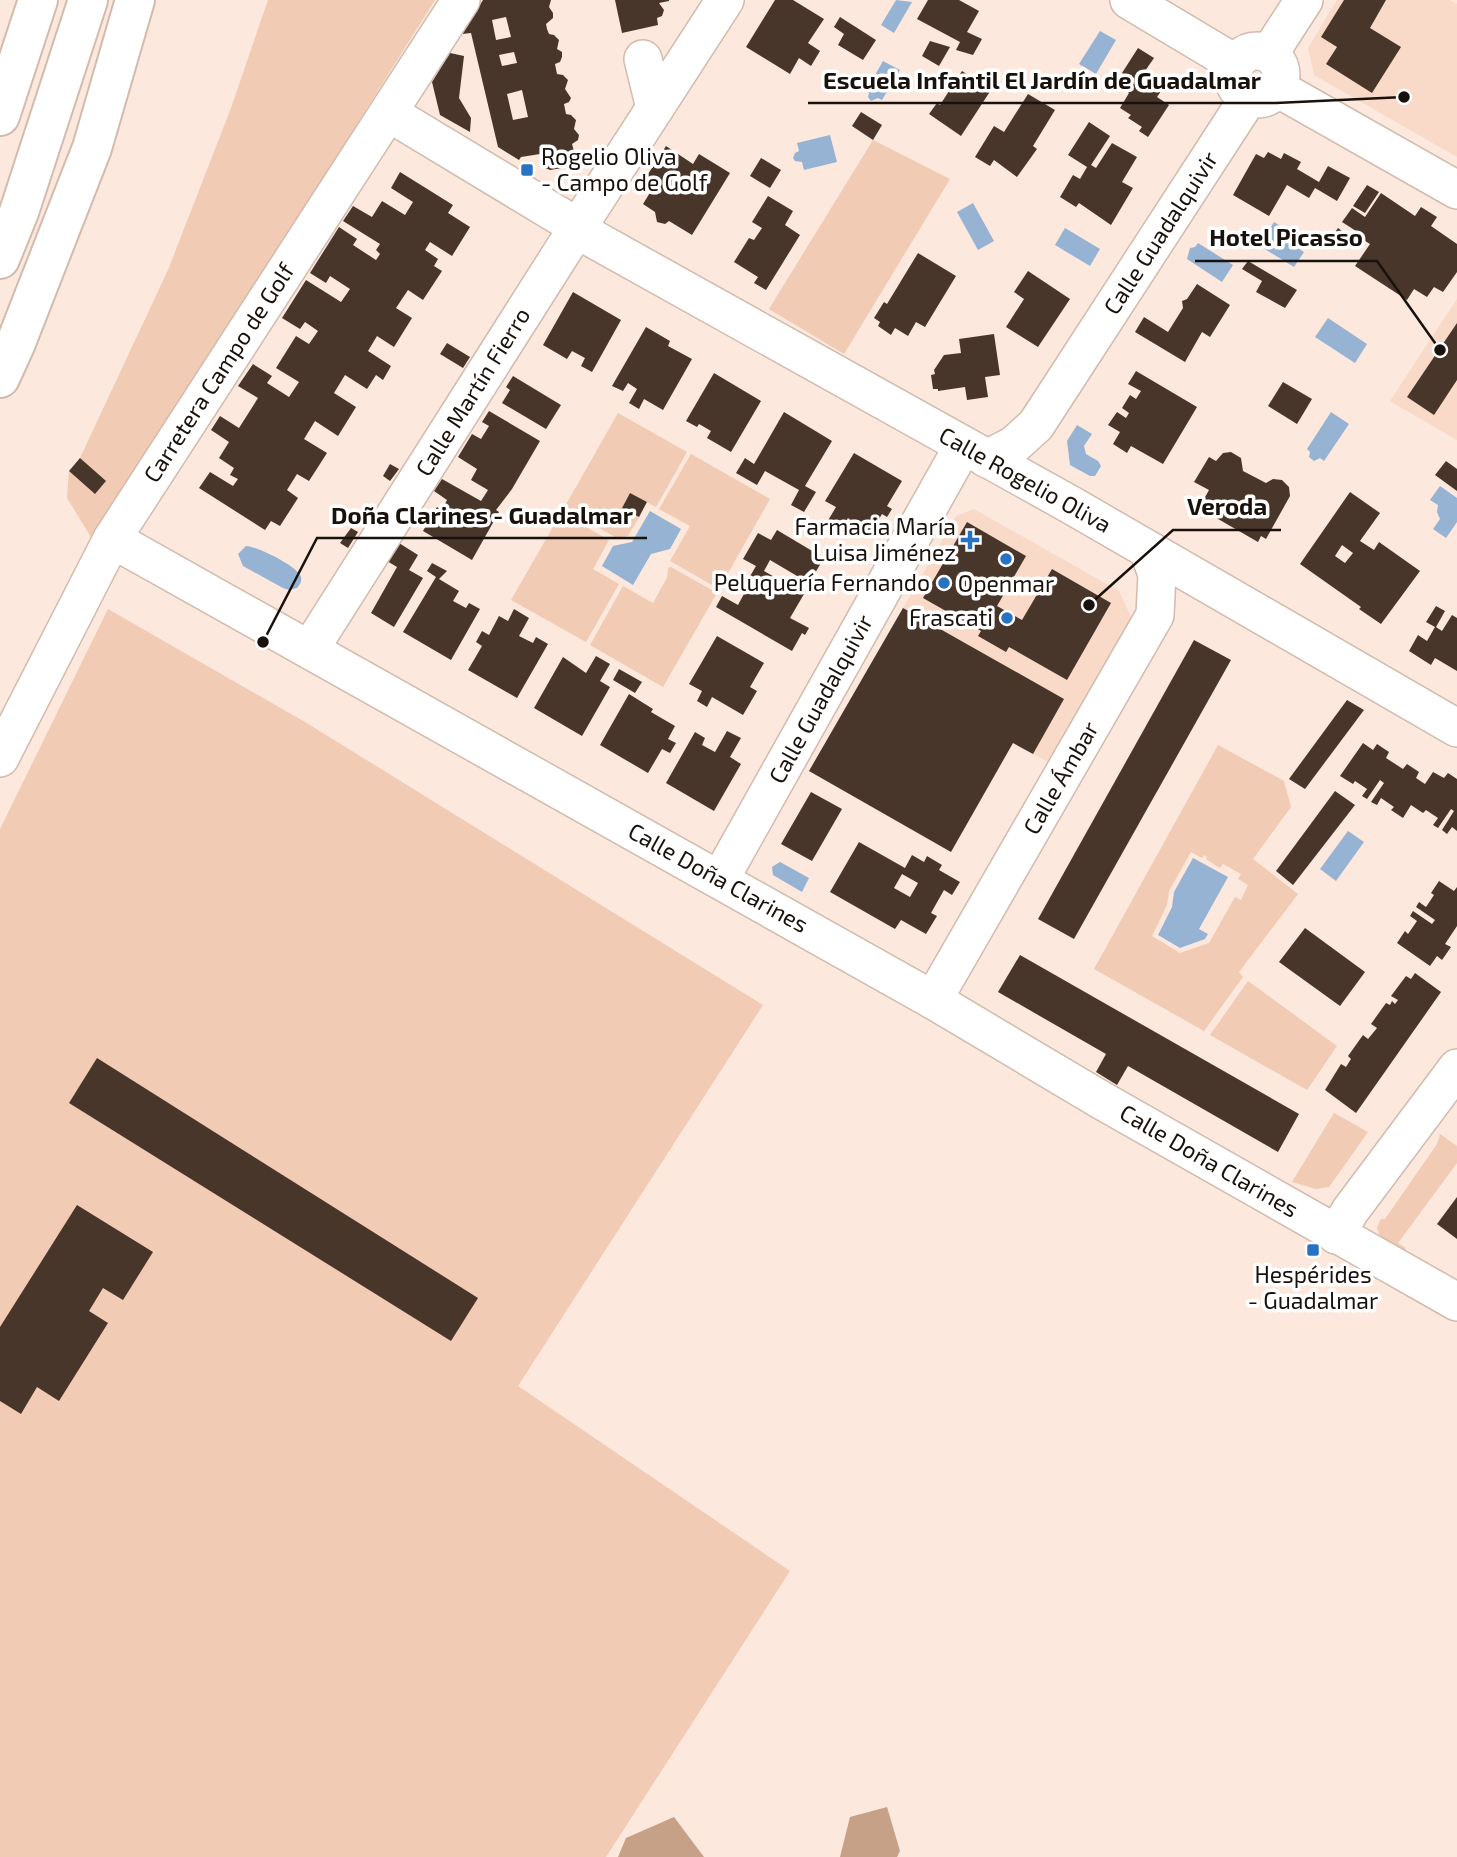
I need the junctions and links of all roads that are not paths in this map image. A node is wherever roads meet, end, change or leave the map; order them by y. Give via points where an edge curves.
1 (38, 0) edge
2 (88, 0) edge
3 (135, 0) edge
4 (461, 0) edge
5 (725, 0) edge
6 (1129, 0) edge
7 (1304, 0) edge
8 (643, 59) dead end
9 (1258, 76) junction
10 (655, 108) junction
11 (389, 113) junction
12 (0, 116) edge
13 (1457, 190) edge
14 (577, 227) junction
15 (0, 259) edge
16 (0, 378) edge
17 (975, 452) junction
18 (112, 539) junction
19 (1148, 550) junction
20 (310, 649) junction
21 (1457, 727) edge
22 (0, 758) edge
23 (720, 879) junction
24 (933, 1000) junction
25 (1457, 1068) edge
26 (1328, 1230) junction
27 (1457, 1302) edge

1 - 12 highway
2 - 15 highway
3 - 16 highway via 92,148
4 - 11 street, Carretera Campo de Golf
5 - 10 street, Calle Martín Fierro
6 - 9 street
7 - 9 street, Calle Guadalquivir
8 - 10 street
9 - 13 street
9 - 17 street, Calle Guadalquivir via 1036,425 1014,445
10 - 14 street, Calle Martín Fierro
11 - 14 street, Calle Rogelio Oliva
11 - 18 street, Carretera Campo de Golf
14 - 17 street, Calle Rogelio Oliva
14 - 20 street, Calle Martín Fierro
17 - 19 street, Calle Rogelio Oliva
17 - 23 street, Calle Guadalquivir
18 - 20 street, Calle Doña Clarines
18 - 22 street, Carretera Campo de Golf
19 - 21 street, Calle Rogelio Oliva
19 - 24 street, Calle Ámbar via 1157,574 1155,615
20 - 23 street, Calle Doña Clarines
23 - 24 street, Calle Doña Clarines
24 - 26 street, Calle Doña Clarines
25 - 26 street via 1350,1211
26 - 27 street, Calle Doña Clarines

